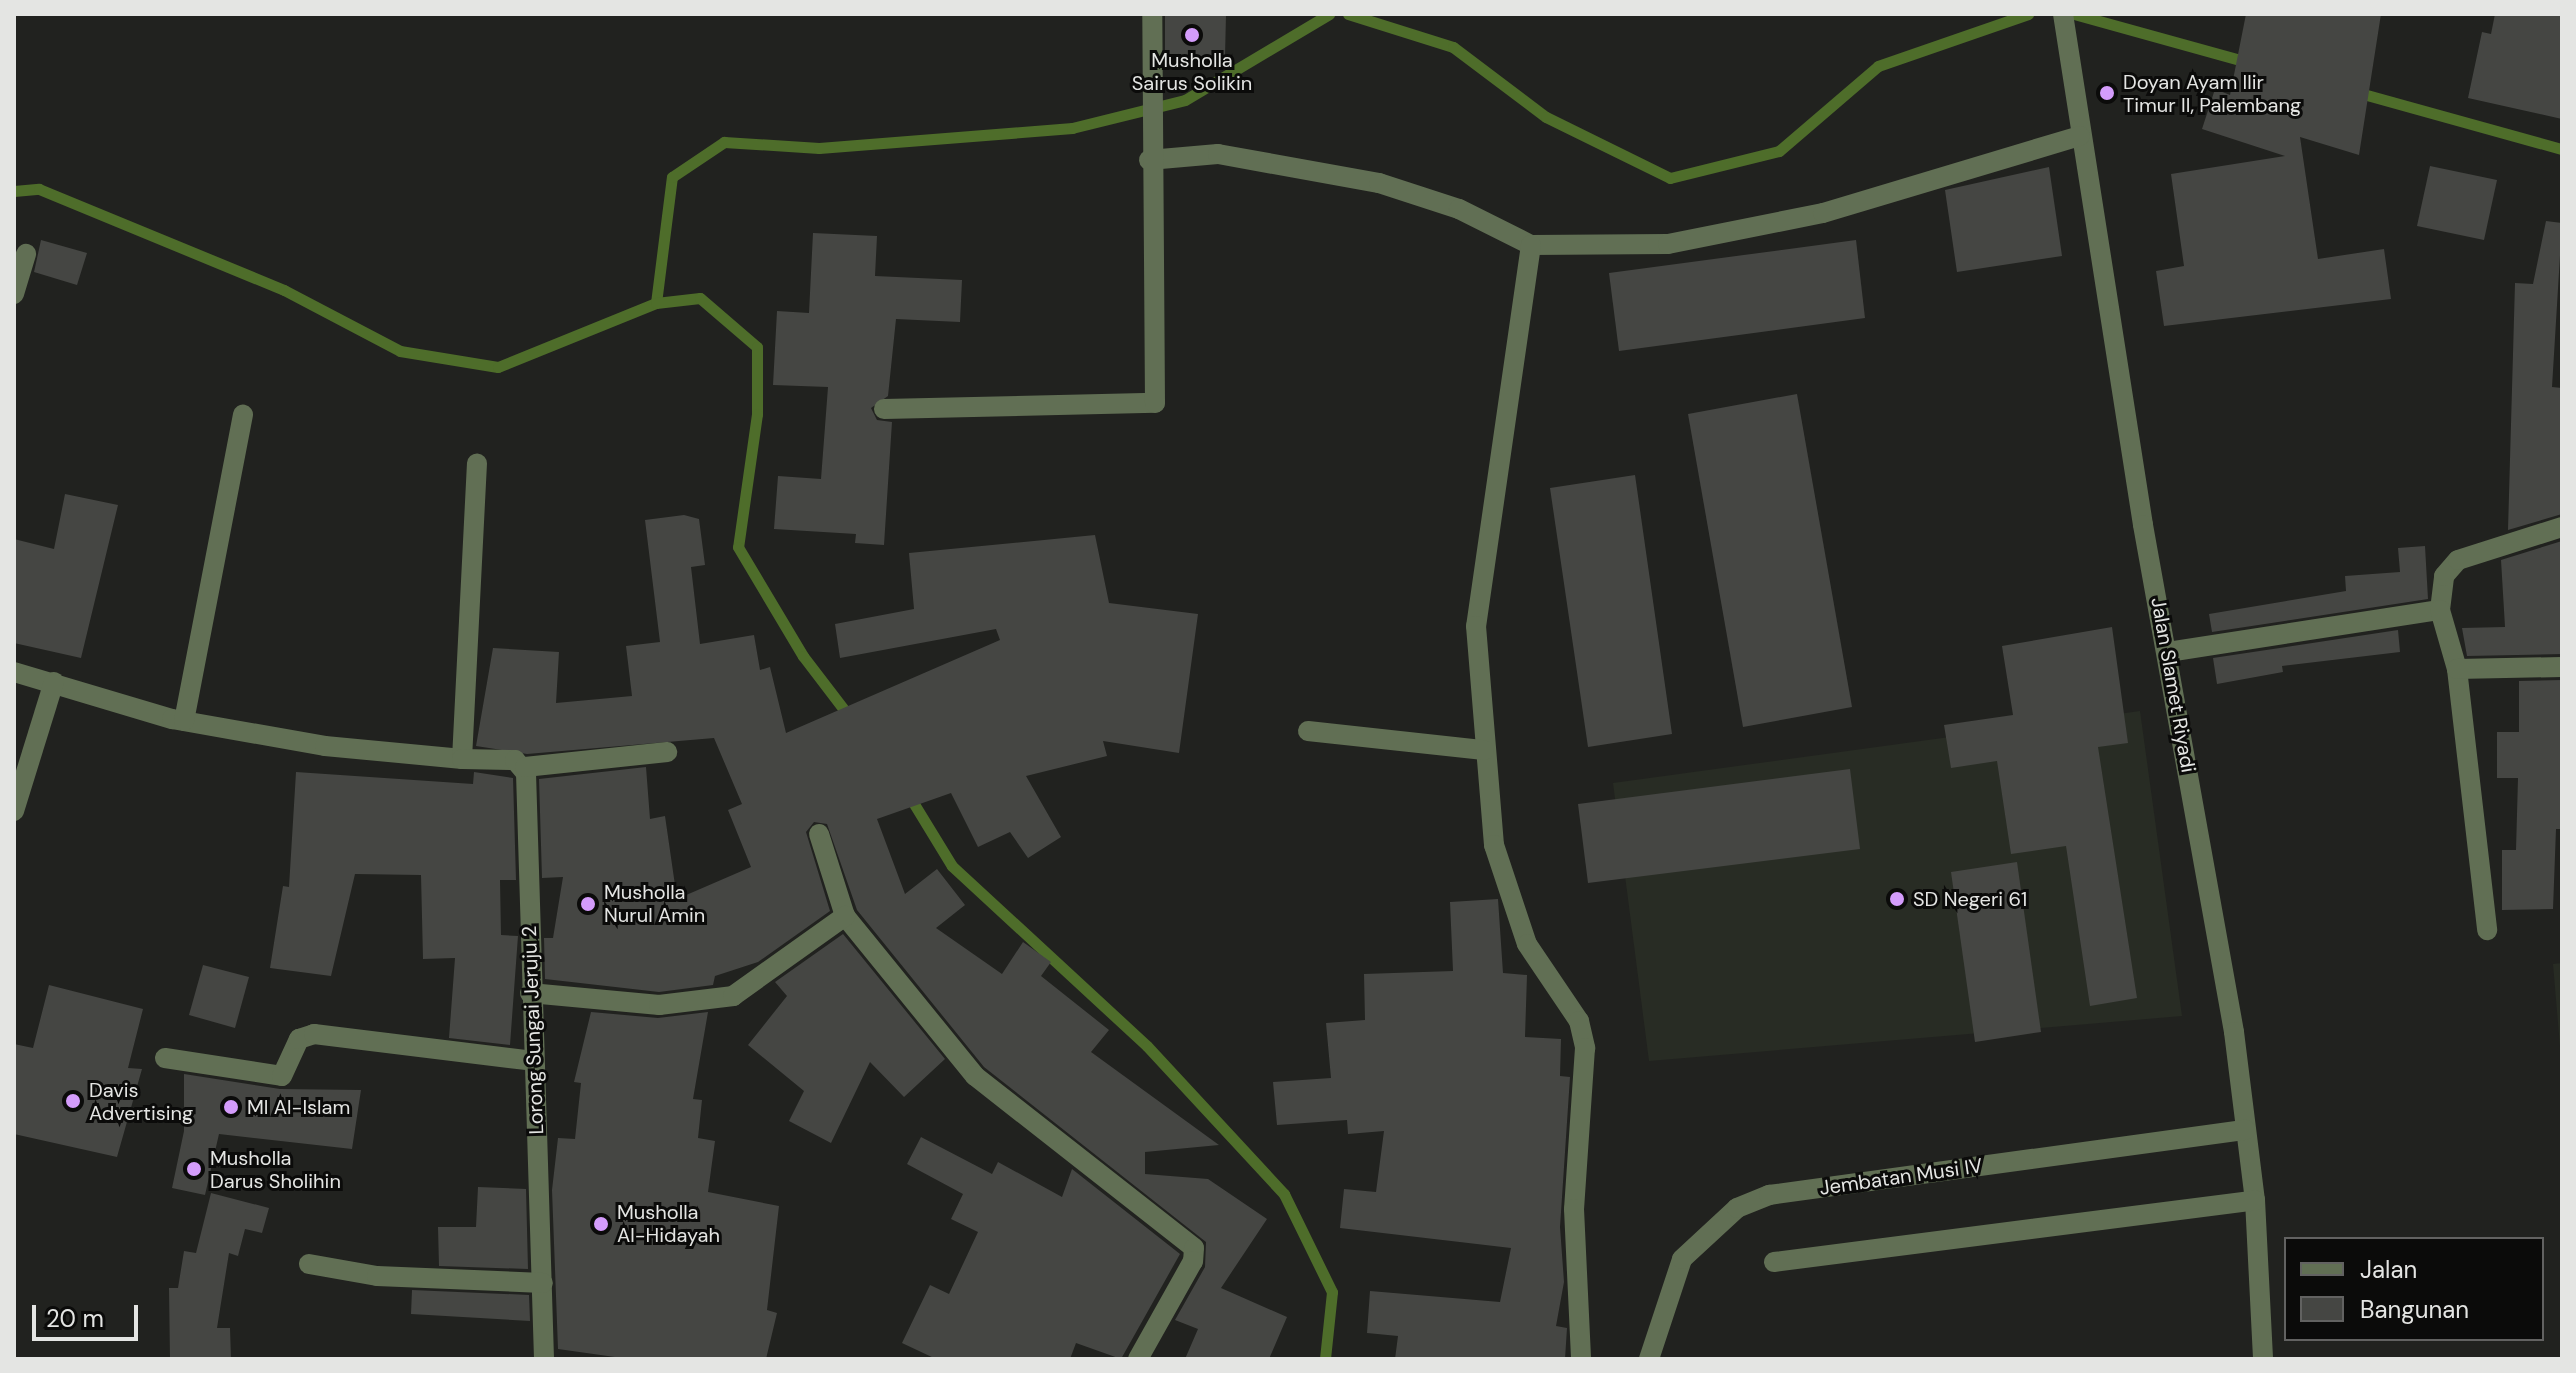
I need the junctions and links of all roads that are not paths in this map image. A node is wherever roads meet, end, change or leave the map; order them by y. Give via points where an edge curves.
1 (1152, 14) edge
2 (2063, 14) edge
3 (2080, 136) junction
4 (1149, 160) junction
5 (1531, 245) junction
6 (26, 254) dead end
7 (14, 294) edge
8 (884, 409) dead end
9 (243, 415) dead end
10 (477, 463) dead end
11 (2562, 527) edge
12 (2440, 610) junction
13 (2168, 652) junction
14 (2562, 667) edge
15 (2457, 669) junction
16 (14, 672) edge
17 (54, 682) junction
18 (184, 721) junction
19 (1308, 731) dead end
20 (1484, 750) junction
21 (667, 752) dead end
22 (462, 759) junction
23 (525, 767) junction
24 (14, 811) edge
25 (819, 834) dead end
26 (845, 916) junction
27 (2487, 930) dead end
28 (530, 993) junction
29 (165, 1058) dead end
30 (533, 1061) junction
31 (2246, 1130) junction
32 (2255, 1200) junction
33 (1774, 1262) dead end
34 (309, 1264) dead end
35 (543, 1283) junction
36 (544, 1359) edge
37 (1138, 1359) edge
38 (1581, 1359) edge
39 (1649, 1359) edge
40 (2263, 1359) edge

1 - 4 street
2 - 3 street, Jalan Slamet Riyadi
3 - 5 street via 1792,219 1668,244
3 - 13 street, Jalan Slamet Riyadi
4 - 5 street via 1218,154 1379,183 1459,209
4 - 8 street via 1155,403
5 - 20 street via 1476,626
6 - 7 street
9 - 18 street
10 - 22 street
11 - 12 street via 2458,560 2444,576
12 - 13 street
12 - 15 street
13 - 31 street, Jalan Slamet Riyadi
14 - 15 street
15 - 27 street
16 - 17 street
17 - 18 street
17 - 24 street
18 - 22 street
19 - 20 street
20 - 38 street via 1494,845 1509,902 1527,944 1579,1021 1585,1048 1574,1209
21 - 23 street
22 - 23 street via 515,760
23 - 28 street, Lorong Sungai Jeruju 2
25 - 26 street
26 - 28 street via 733,996 659,1005
26 - 37 street via 975,1076 1194,1248
28 - 30 street, Lorong Sungai Jeruju 2
29 - 30 street via 282,1076 299,1039 314,1034
30 - 35 street, Lorong Sungai Jeruju 2
31 - 32 street, Jalan Slamet Riyadi
31 - 39 street, Jembatan Musi IV via 1769,1195 1737,1208 1682,1259
32 - 33 street
32 - 40 street, Jalan Slamet Riyadi
34 - 35 street via 377,1276
35 - 36 street, Lorong Sungai Jeruju 2

